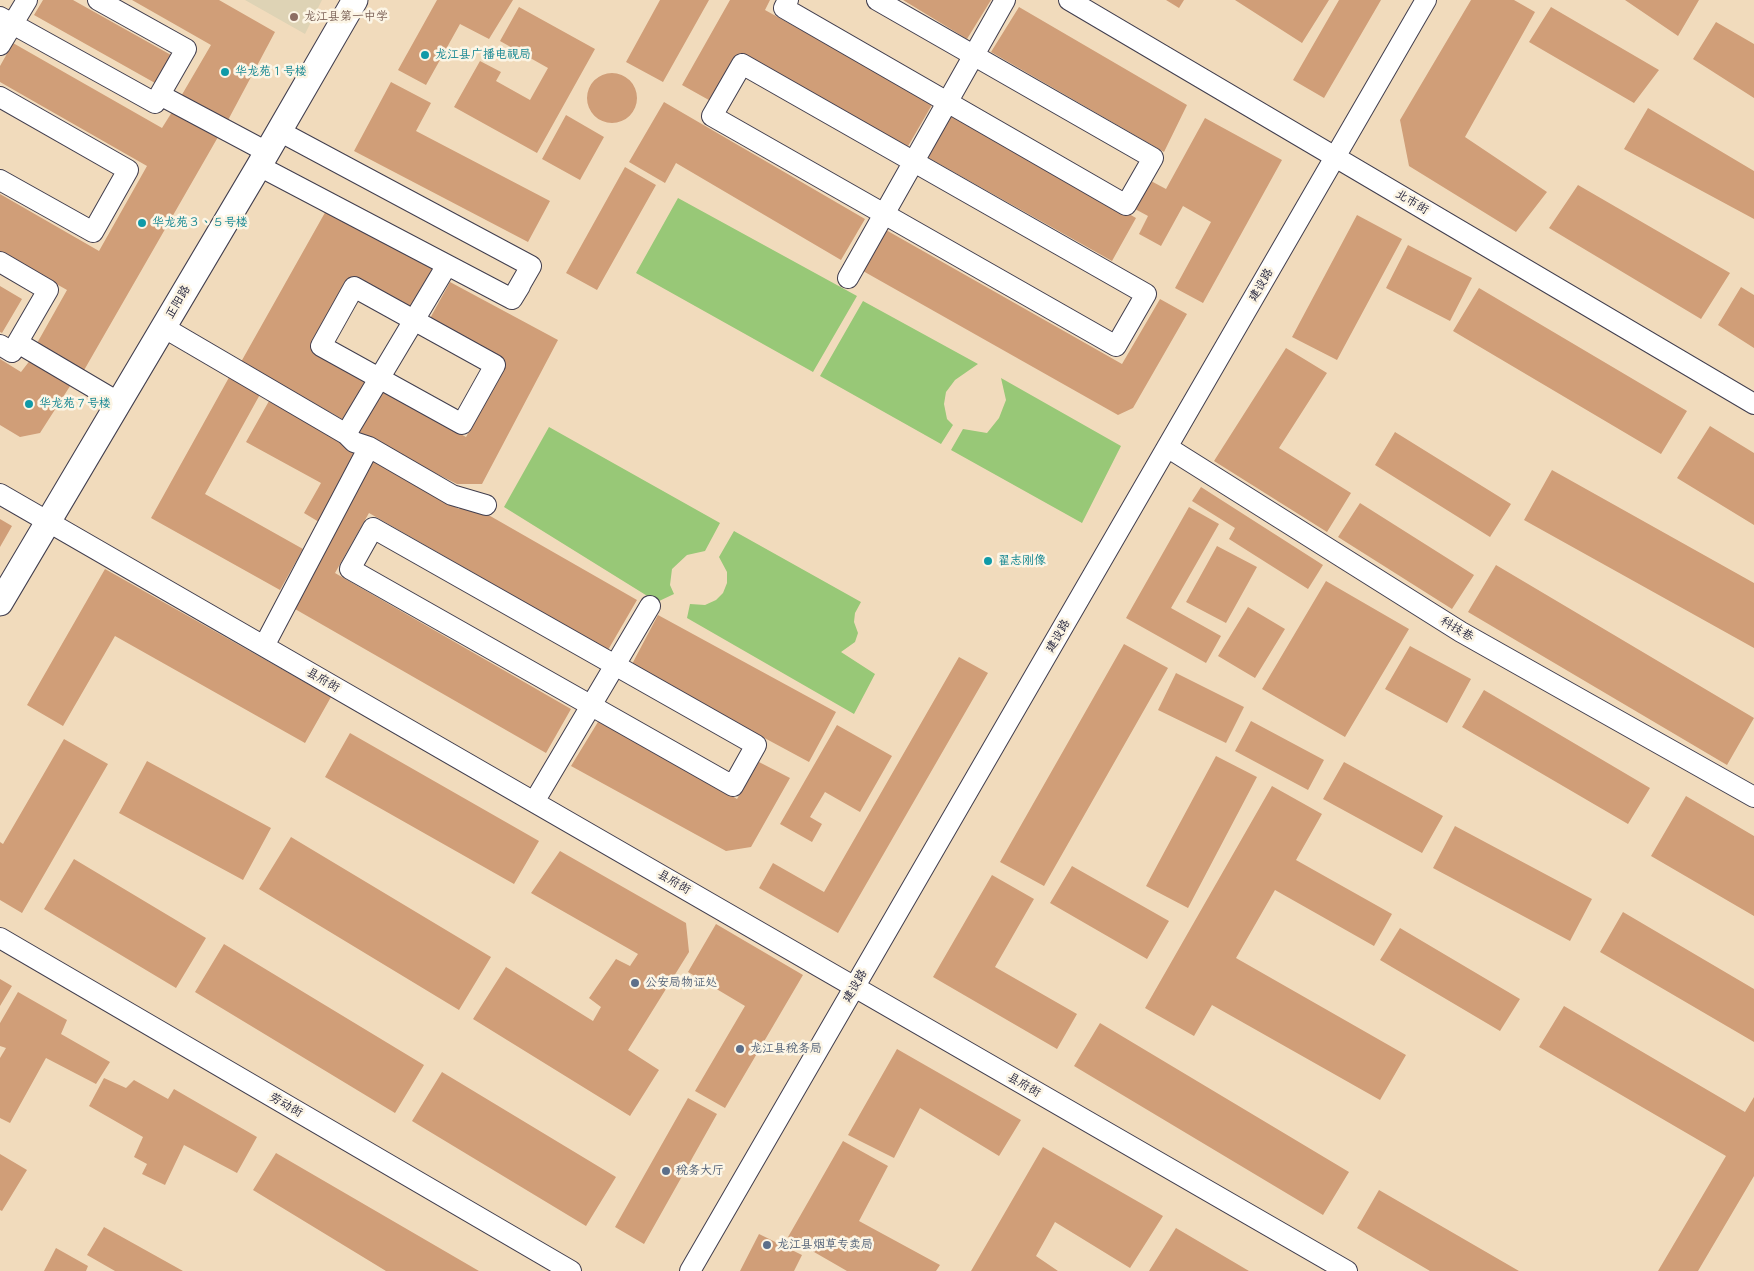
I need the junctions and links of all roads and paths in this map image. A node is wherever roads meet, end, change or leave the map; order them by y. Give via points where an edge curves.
1 (27, 0) edge
2 (98, 0) edge
3 (354, 0) edge
4 (788, 0) edge
5 (877, 0) edge
6 (1005, 0) edge
7 (1069, 0) edge
8 (1426, 0) edge
9 (6, 21) edge
10 (0, 44) edge
11 (974, 55) junction
12 (160, 95) junction
13 (0, 98) edge
14 (947, 102) junction
15 (268, 150) junction
16 (1335, 157) junction
17 (914, 161) junction
18 (0, 180) edge
19 (884, 214) junction
20 (0, 262) edge
21 (447, 265) junction
22 (848, 278) dead end
23 (414, 320) junction
24 (163, 327) junction
25 (9, 344) edge
26 (380, 378) junction
27 (118, 402) junction
28 (1754, 404) edge
29 (346, 434) junction
30 (369, 447) junction
31 (1167, 447) junction
32 (0, 494) edge
33 (486, 506) dead end
34 (48, 522) junction
35 (0, 603) edge
36 (650, 606) dead end
37 (264, 646) junction
38 (614, 664) junction
39 (591, 706) junction
40 (1754, 797) edge
41 (534, 802) junction
42 (0, 938) edge
43 (855, 987) junction
44 (571, 1271) edge
45 (690, 1271) edge
46 (1347, 1271) edge

1 - 9 street
2 - 12 street via 186,49
3 - 15 main road, 正阳路
4 - 14 street via 784,8
5 - 11 street
6 - 11 street
7 - 16 street, 北市街
8 - 16 street, 建设路
9 - 10 street
9 - 12 street via 156,103
11 - 14 street
11 - 14 street via 1153,158 1126,205
12 - 15 street
13 - 18 street via 128,170 93,232
14 - 17 street
15 - 21 street
15 - 21 street via 531,266 516,292
15 - 24 main road, 正阳路
16 - 28 street, 北市街
16 - 31 street, 建设路
17 - 19 street
17 - 19 street via 742,64 712,116
17 - 19 street via 1146,294 1116,346
19 - 22 street
20 - 25 street via 48,290
21 - 23 street
23 - 26 street
23 - 26 street via 354,287 321,346
23 - 26 street via 494,365 462,424
24 - 27 main road, 正阳路
24 - 29 street
25 - 27 street
26 - 29 street
27 - 34 main road, 正阳路
29 - 30 street via 354,442
30 - 33 street via 452,495
30 - 37 street
31 - 40 street, 科技巷 via 1461,632
31 - 43 street, 建设路
32 - 34 street, 县府街
34 - 35 main road, 正阳路
34 - 37 street, 县府街
36 - 38 street
37 - 41 street, 县府街
38 - 39 street
38 - 39 street via 756,745 733,786
38 - 39 street via 374,528 350,569
39 - 41 street
41 - 43 street, 县府街
42 - 44 street, 劳动街
43 - 45 street, 建设路
43 - 46 street, 县府街

